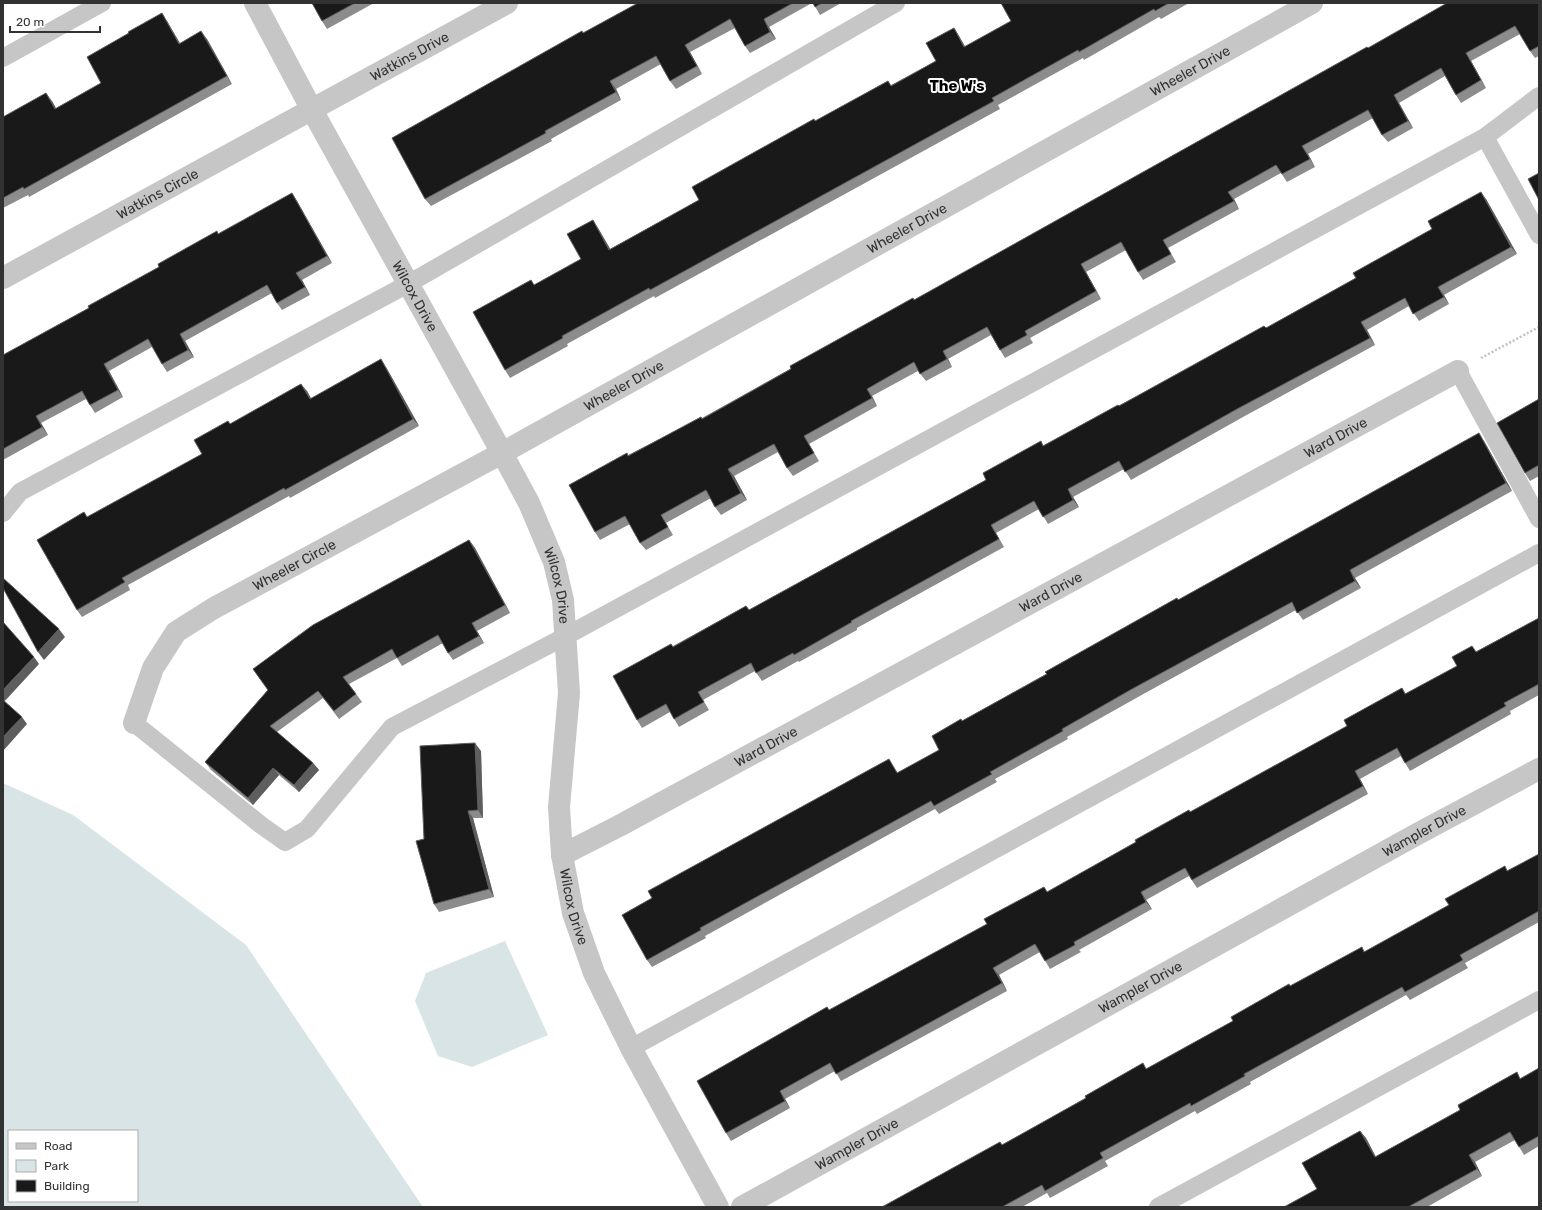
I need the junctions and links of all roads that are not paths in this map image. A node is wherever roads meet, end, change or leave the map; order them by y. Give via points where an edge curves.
1 (102, 3) edge
2 (255, 3) edge
3 (506, 3) edge
4 (896, 3) edge
5 (1312, 3) edge
6 (3, 58) edge
7 (1539, 96) edge
8 (312, 110) junction
9 (1484, 136) junction
10 (1539, 235) edge
11 (3, 278) edge
12 (408, 284) junction
13 (1458, 371) joint
14 (502, 453) junction
15 (3, 513) edge
16 (1539, 519) edge
17 (1539, 553) edge
18 (566, 636) junction
19 (134, 723) joint
20 (1539, 769) edge
21 (562, 855) junction
22 (1539, 1000) edge
23 (631, 1048) junction
24 (718, 1207) edge
25 (742, 1207) edge
26 (1158, 1207) edge

1 - 6 lane
2 - 8 street, Wilcox Drive
3 - 8 street, Watkins Drive
4 - 12 lane
5 - 14 street, Wheeler Drive
7 - 9 lane
8 - 11 street, Watkins Circle
8 - 12 street, Wilcox Drive
9 - 10 lane
9 - 18 lane
12 - 14 street, Wilcox Drive
12 - 15 lane via 20,492
13 - 16 lane
13 - 21 street, Ward Drive
14 - 18 street, Wilcox Drive via 529,503 554,562 563,600
14 - 19 street, Wheeler Circle via 214,608 176,632 153,668
17 - 23 lane
18 - 19 lane via 392,727 307,829 285,842
18 - 21 street, Wilcox Drive via 569,693 560,807
20 - 25 street, Wampler Drive
21 - 23 street, Wilcox Drive via 573,913 594,973
22 - 26 lane
23 - 24 street, Wilcox Drive

